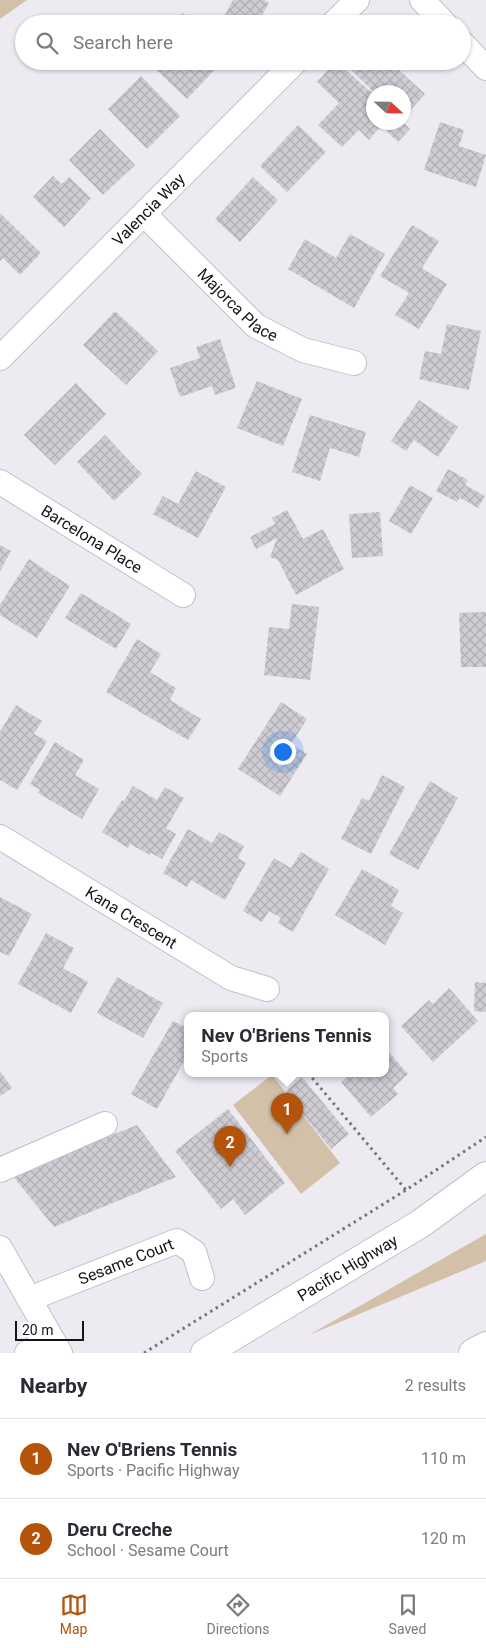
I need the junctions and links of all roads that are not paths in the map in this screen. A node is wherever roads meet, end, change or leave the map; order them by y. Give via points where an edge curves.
1 (357, 0) edge
2 (422, 0) edge
3 (342, 15) edge
4 (436, 15) edge
5 (471, 52) edge
6 (486, 68) edge
7 (287, 70) edge
8 (144, 214) junction
9 (0, 358) edge
10 (354, 363) dead end
11 (0, 482) edge
12 (183, 595) dead end
13 (0, 837) edge
14 (267, 989) dead end
15 (105, 1124) dead end
16 (0, 1170) edge
17 (486, 1176) edge
18 (0, 1248) edge
19 (202, 1278) dead end
20 (29, 1299) junction
21 (55, 1345) edge
22 (486, 1346) edge
23 (27, 1353) edge
24 (205, 1353) edge
25 (473, 1353) edge

1 - 3 street
2 - 4 street
5 - 6 street
7 - 8 street, Valencia Way
8 - 9 street, Valencia Way
8 - 10 street, Majorca Place via 256,326 303,350
11 - 12 street, Barcelona Place
13 - 14 street, Kana Crescent via 230,978
15 - 16 street
17 - 24 main road, Pacific Highway via 420,1224
18 - 20 street
19 - 20 street, Sesame Court via 194,1252 177,1241
20 - 21 street
21 - 23 street
22 - 25 main road

